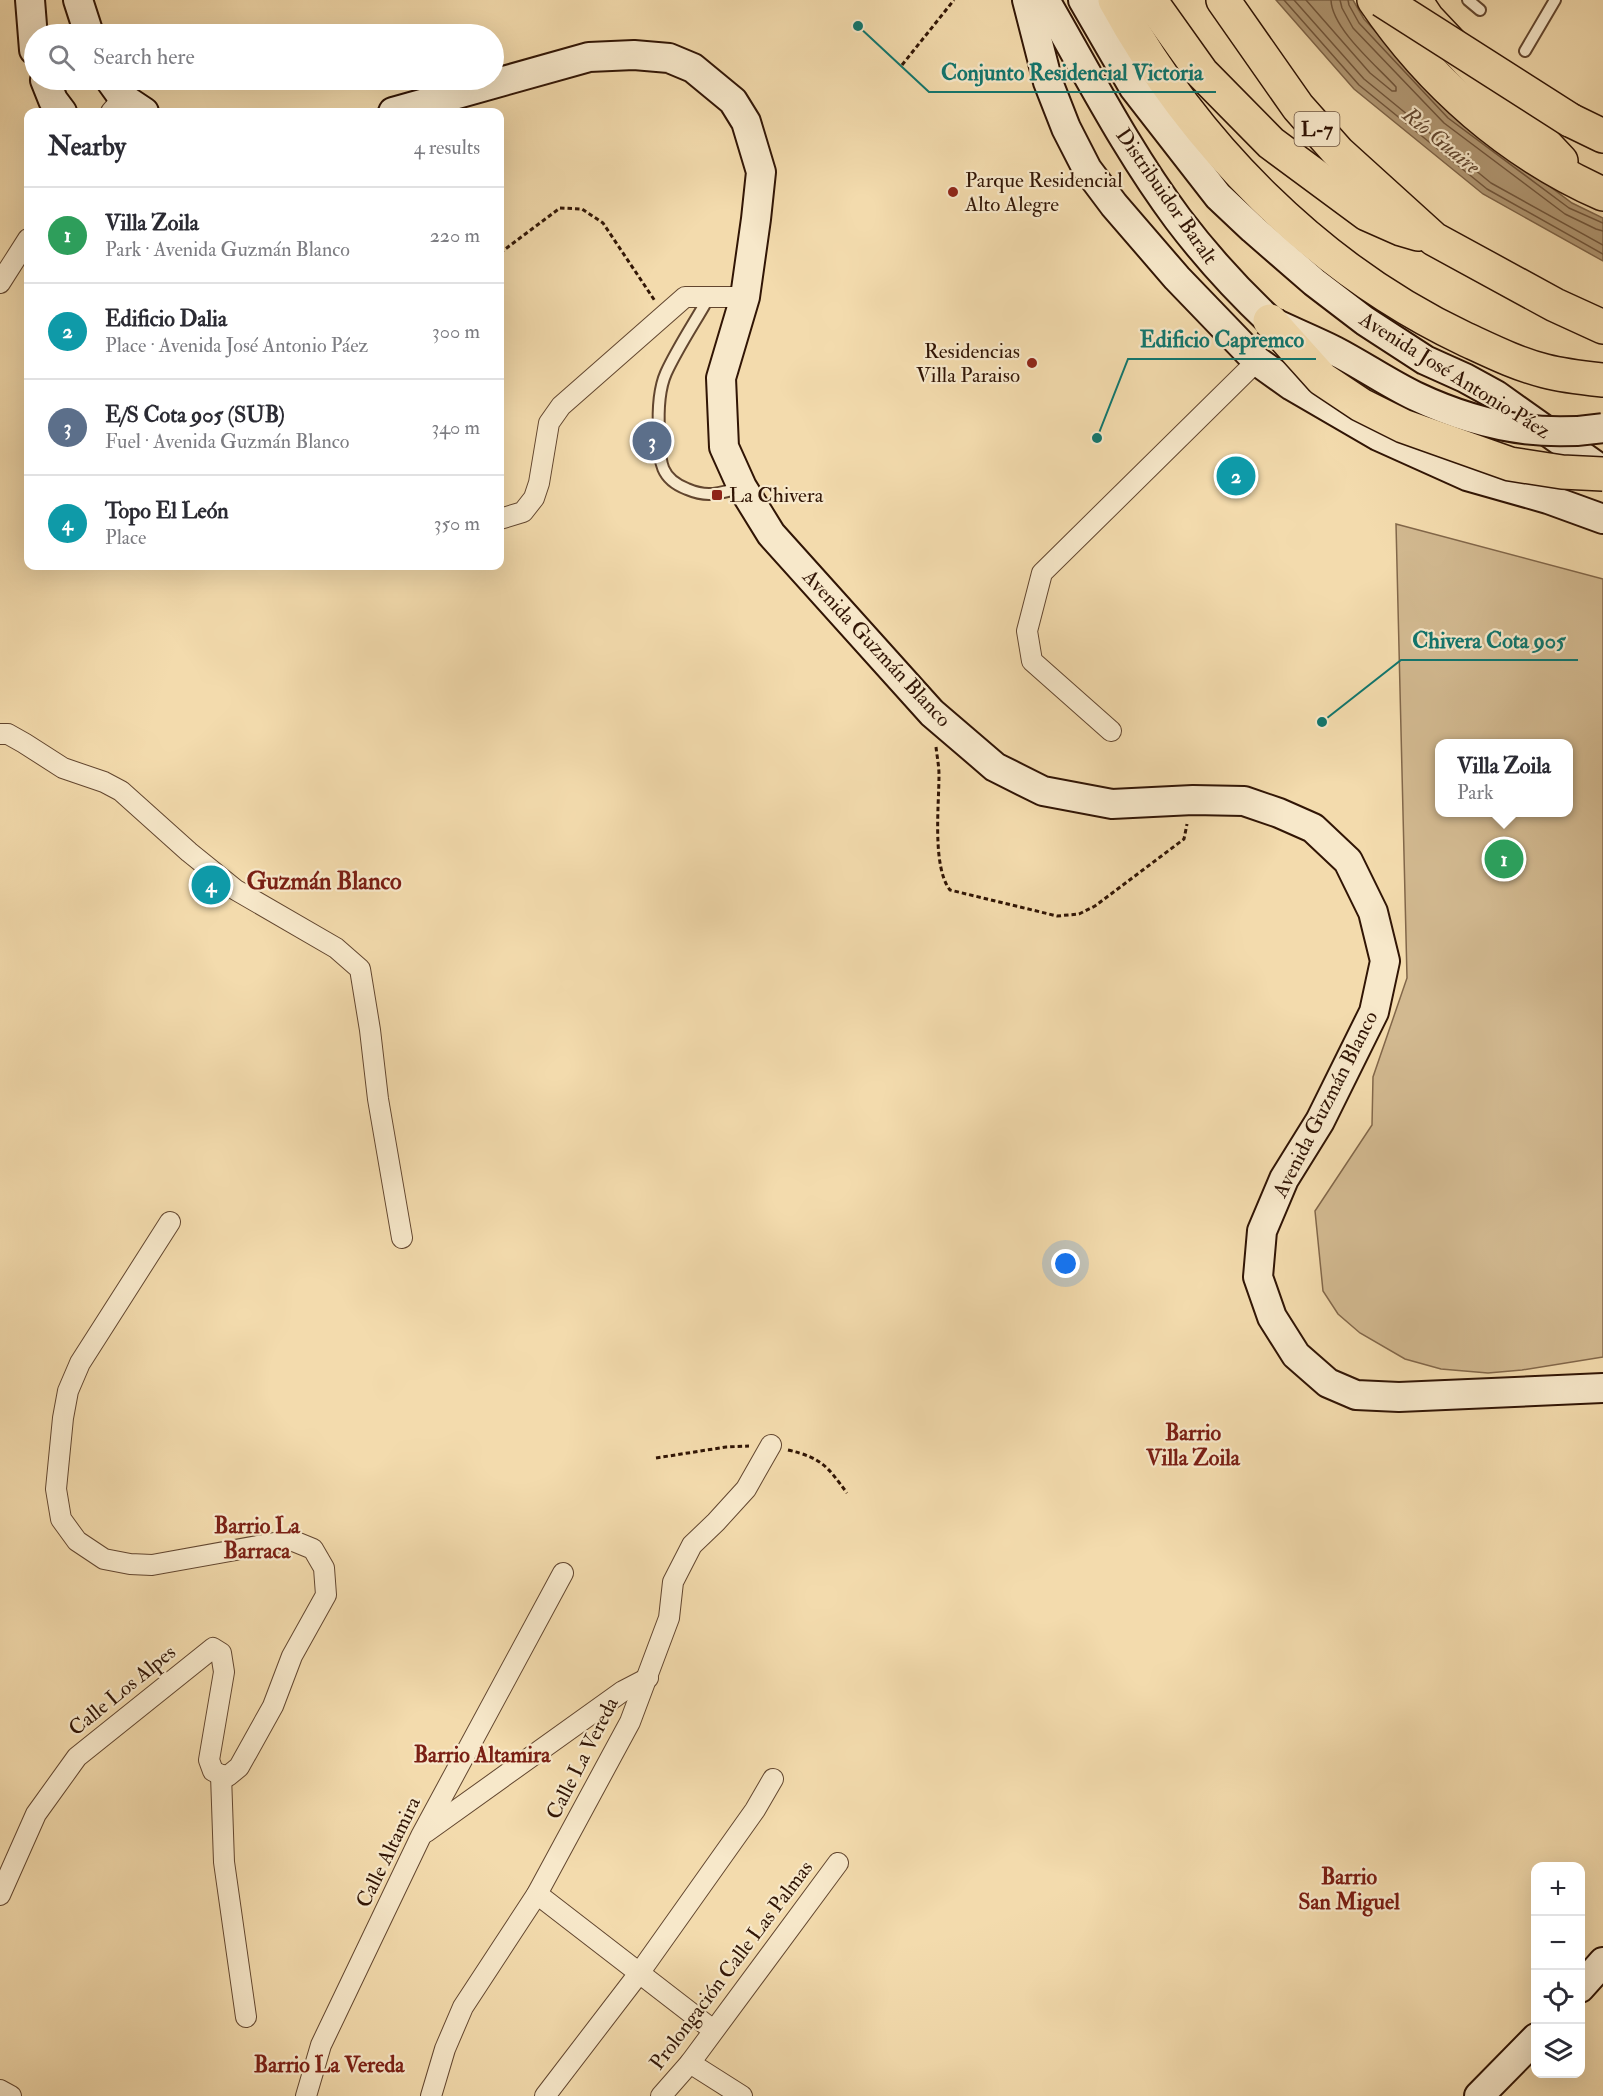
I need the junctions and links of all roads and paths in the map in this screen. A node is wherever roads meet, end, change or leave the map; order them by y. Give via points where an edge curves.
1 (30, 0) edge
2 (78, 0) edge
3 (954, 0) edge
4 (1027, 0) edge
5 (1045, 0) edge
6 (1083, 0) edge
7 (1116, 0) edge
8 (1150, 0) edge
9 (1223, 0) edge
10 (1374, 0) edge
11 (1382, 0) edge
12 (1415, 0) edge
13 (1468, 0) edge
14 (1555, 0) edge
15 (1480, 10) dead end
16 (32, 24) edge
17 (86, 24) edge
18 (1526, 51) dead end
19 (902, 65) dead end
20 (504, 81) edge
21 (48, 90) edge
22 (471, 90) edge
23 (59, 108) edge
24 (407, 108) edge
25 (1603, 136) edge
26 (1593, 189) edge
27 (1434, 238) junction
28 (24, 245) edge
29 (504, 251) edge
30 (0, 283) edge
31 (709, 297) junction
32 (745, 297) junction
33 (664, 315) junction
34 (1270, 321) junction
35 (1603, 327) edge
36 (1381, 332) junction
37 (1257, 361) junction
38 (1603, 380) edge
39 (1339, 413) junction
40 (1603, 428) edge
41 (1603, 472) edge
42 (742, 487) junction
43 (504, 518) edge
44 (1603, 519) edge
45 (932, 713) junction
46 (1111, 731) dead end
47 (0, 734) edge
48 (1193, 800) junction
49 (170, 1222) dead end
50 (402, 1238) dead end
51 (1603, 1388) edge
52 (771, 1445) dead end
53 (563, 1573) dead end
54 (648, 1678) junction
55 (220, 1775) junction
56 (773, 1779) dead end
57 (421, 1836) junction
58 (838, 1863) dead end
59 (537, 1894) junction
60 (0, 1895) edge
61 (1603, 1962) edge
62 (640, 1972) junction
63 (1585, 1983) edge
64 (246, 2017) dead end
65 (713, 2030) junction
66 (1531, 2043) edge
67 (690, 2063) junction
68 (0, 2090) edge
69 (11, 2096) edge
70 (306, 2096) edge
71 (430, 2096) edge
72 (545, 2096) edge
73 (661, 2096) edge
74 (742, 2096) edge
75 (1479, 2096) edge

1 - 16 street
2 - 17 street
3 - 19 path
4 - 37 street via 1048,82 1087,169 1177,278
5 - 34 street, Distribuidor Baralt via 1117,126 1178,218 1236,289
6 - 36 street, Avenida José Antonio Páez via 1134,88 1218,196 1283,256
7 - 38 highway via 1152,62 1194,120 1249,181 1359,277 1480,347 1545,371
8 - 27 highway via 1202,73 1271,143 1367,214
9 - 27 highway, L-7 via 1298,107 1338,152
10 - 26 highway via 1398,36 1447,88 1509,141
11 - 25 highway, bridge via 1513,85
12 - 26 highway via 1427,18
13 - 15 lane
14 - 18 lane
20 - 32 street, Avenida Guzmán Blanco via 589,57 669,58 693,68 733,101 746,122 760,172
21 - 23 street
22 - 24 street, Avenida Guzmán Blanco
27 - 35 highway, L-7
28 - 30 street
29 - 33 path via 560,208 582,209 603,223
31 - 32 street
31 - 33 street via 685,297
31 - 42 lane via 665,374 658,420 660,454 669,480 696,493
32 - 42 street, Avenida Guzmán Blanco via 721,378 724,447
33 - 43 street via 561,406 549,423 534,498 523,512
34 - 40 street, Distribuidor Baralt, bridge via 1335,351 1416,396 1492,424 1575,433
34 - 41 highway, bridge via 1322,379 1403,426 1510,464 1562,472
36 - 39 street via 1405,354 1414,370 1418,386 1412,405 1400,417 1382,423 1364,422
36 - 41 street, Avenida José Antonio Páez via 1425,360 1496,395
37 - 39 street
37 - 46 street via 1042,573 1028,631 1032,661
39 - 44 street via 1378,436 1467,476
42 - 45 street, Avenida Guzmán Blanco via 771,534
45 - 48 street, Avenida Guzmán Blanco via 995,767 1043,791 1112,804
45 - 48 path via 939,772 938,839 944,882 950,890 1057,916 1079,914 1184,839
47 - 50 street via 8,734 63,768 121,791 236,890 336,948 360,969
48 - 51 street, Avenida Guzmán Blanco via 1244,801 1313,828 1348,861 1373,912 1385,961 1374,1012 1320,1121 1284,1179 1262,1231 1258,1277 1272,1317 1296,1354 1328,1383 1356,1395 1399,1397
49 - 55 street via 80,1363 63,1418 56,1490 61,1519 77,1541 104,1559 152,1565 291,1540 313,1550 324,1568 326,1595 292,1656 273,1706 239,1767 228,1776
52 - 54 street, Calle La Vereda via 746,1489 692,1545 673,1582 669,1618
53 - 57 street, Calle Altamira
54 - 57 street via 623,1691
54 - 59 street, Calle La Vereda via 630,1722
55 - 60 street, Calle Los Alpes via 208,1760 224,1672 220,1653 213,1648 77,1757 36,1814
55 - 64 street via 224,1862
56 - 62 street
57 - 70 street, Calle Altamira via 321,2045
58 - 65 street, Prolongación Calle Las Palmas
59 - 62 street
59 - 71 street, Calle La Vereda via 463,2007 444,2049
61 - 63 street
62 - 65 street
62 - 72 street
65 - 67 street, Prolongación Calle Las Palmas
66 - 75 street
67 - 73 street, Prolongación Calle Las Palmas
67 - 74 street
68 - 69 street

